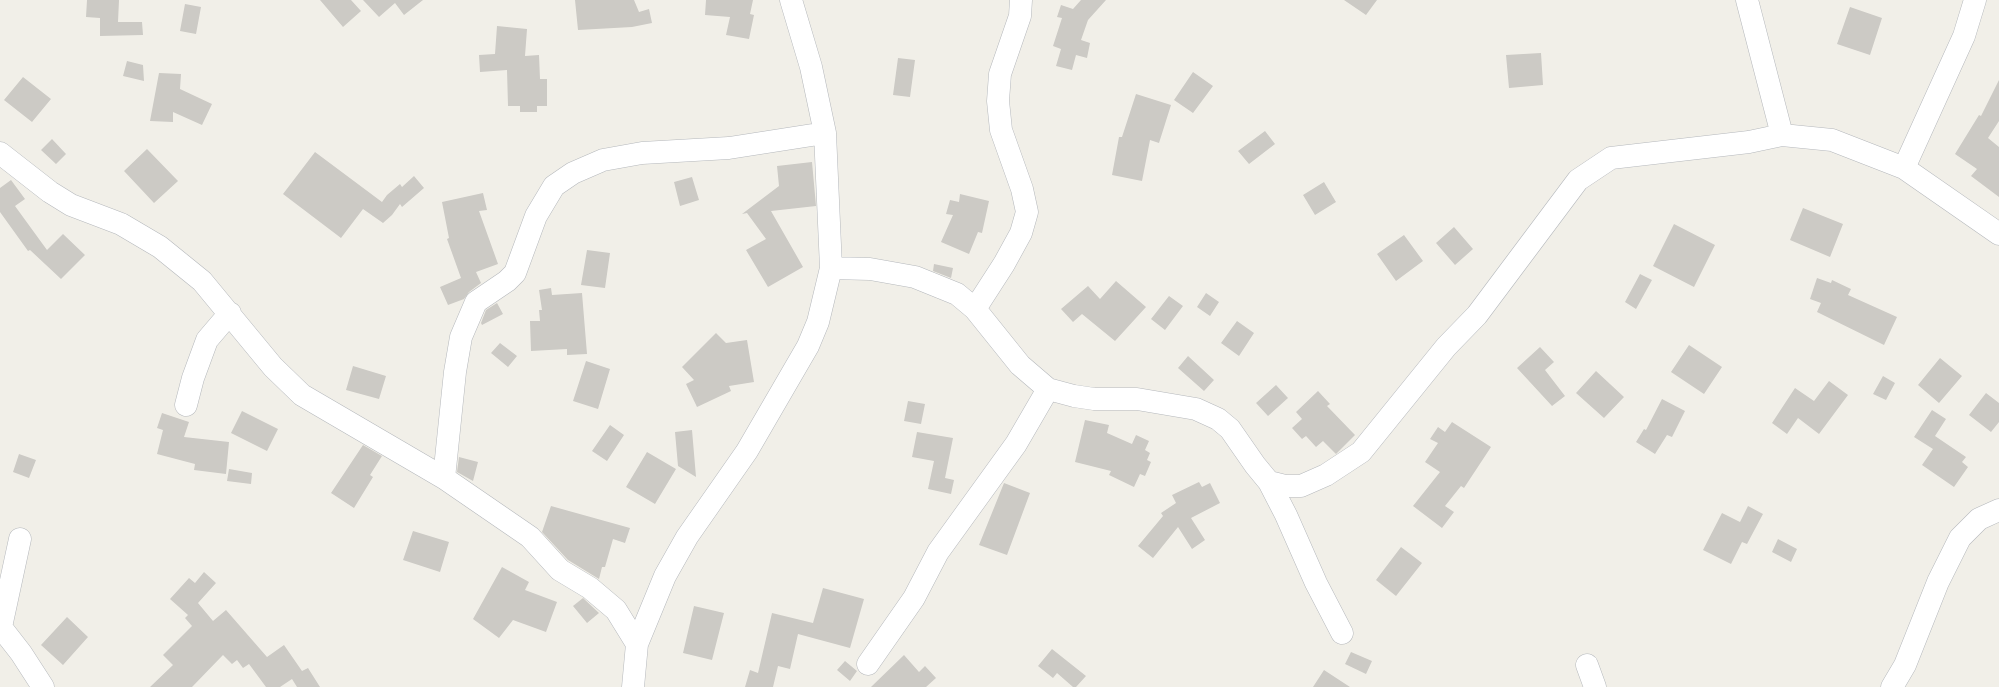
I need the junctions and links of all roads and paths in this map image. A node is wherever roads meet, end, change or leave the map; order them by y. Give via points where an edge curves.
1 (791, 0) edge
2 (1021, 0) edge
3 (1747, 0) edge
4 (1975, 0) edge
5 (825, 133) junction
6 (1782, 135) junction
7 (0, 153) edge
8 (1904, 168) junction
9 (1999, 234) edge
10 (831, 268) junction
11 (975, 309) junction
12 (230, 313) junction
13 (1048, 390) junction
14 (186, 405) dead end
15 (444, 478) junction
16 (1269, 482) junction
17 (1999, 510) edge
18 (20, 539) dead end
19 (1, 627) edge
20 (1342, 633) dead end
21 (637, 644) junction
22 (868, 664) dead end
23 (1587, 665) dead end
24 (43, 687) edge
25 (633, 687) edge
26 (1595, 687) edge
27 (1892, 687) edge

1 - 5 street via 811,68
2 - 11 street via 1020,16 1000,74 998,101 1001,130 1022,189 1027,212 1021,233
3 - 6 street
4 - 8 street via 1964,36
5 - 10 street
5 - 15 street via 729,148 642,153 603,160 573,173 554,186 536,216 515,273 476,302 461,337
6 - 8 street via 1832,140
6 - 16 street via 1749,142 1611,158 1578,180 1478,315 1446,347 1361,452 1326,475 1301,486
7 - 12 street via 71,205 121,224 160,247 202,281
8 - 9 street
10 - 11 street via 870,269 915,277 958,294
10 - 21 street via 818,322 808,346 747,451 687,537 665,576
11 - 13 street via 1020,365
12 - 14 street via 207,340
12 - 15 street via 273,367 302,394
13 - 16 street via 1094,399 1137,399 1196,409 1218,419 1230,429
13 - 22 street via 1016,444 938,552 914,598
15 - 21 street via 530,537 560,570 590,588 616,610
16 - 20 street
17 - 27 street via 1979,519 1960,538 1938,582 1905,665
18 - 19 street
19 - 24 street
21 - 25 street
23 - 26 street

